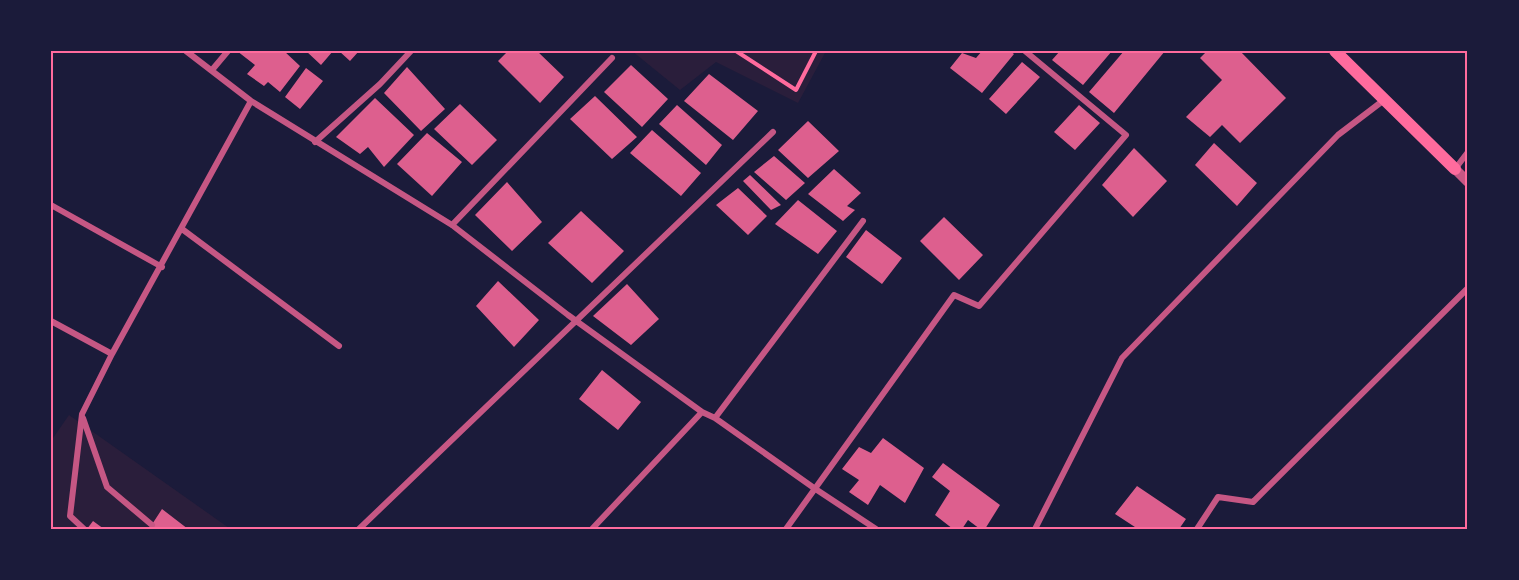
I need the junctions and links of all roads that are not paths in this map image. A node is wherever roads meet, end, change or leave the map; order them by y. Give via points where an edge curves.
1 (186, 51) edge
2 (228, 51) edge
3 (411, 51) edge
4 (1024, 51) edge
5 (1335, 51) edge
6 (612, 58) dead end
7 (212, 70) junction
8 (1384, 100) junction
9 (251, 101) junction
10 (773, 132) dead end
11 (315, 142) junction
12 (1468, 152) edge
13 (1455, 169) junction
14 (1468, 182) edge
15 (51, 205) edge
16 (863, 221) dead end
17 (452, 225) junction
18 (182, 229) junction
19 (162, 267) junction
20 (1468, 288) edge
21 (51, 321) edge
22 (577, 321) junction
23 (339, 346) dead end
24 (112, 354) junction
25 (702, 412) junction
26 (82, 414) junction
27 (715, 418) junction
28 (814, 488) junction
29 (152, 525) dead end
30 (84, 529) edge
31 (359, 529) edge
32 (592, 529) edge
33 (786, 529) edge
34 (876, 529) edge
35 (1035, 529) edge
36 (1197, 529) edge

1 - 7 street
2 - 7 street
3 - 11 street
4 - 28 street via 1126,135 980,306 954,296
5 - 8 main road
6 - 17 street
7 - 9 street
8 - 13 main road
8 - 35 street via 1338,135 1122,358
9 - 11 street
9 - 18 street
10 - 22 street
11 - 17 street
12 - 13 street
13 - 14 street
15 - 19 street
16 - 27 street
17 - 22 street
18 - 19 street
18 - 23 street
19 - 24 street
20 - 36 street via 1253,502 1218,497
21 - 24 street
22 - 25 street
22 - 31 street
24 - 26 street
25 - 27 street
25 - 32 street
26 - 29 street via 107,486
26 - 30 street via 70,516
27 - 28 street
28 - 33 street
28 - 34 street

